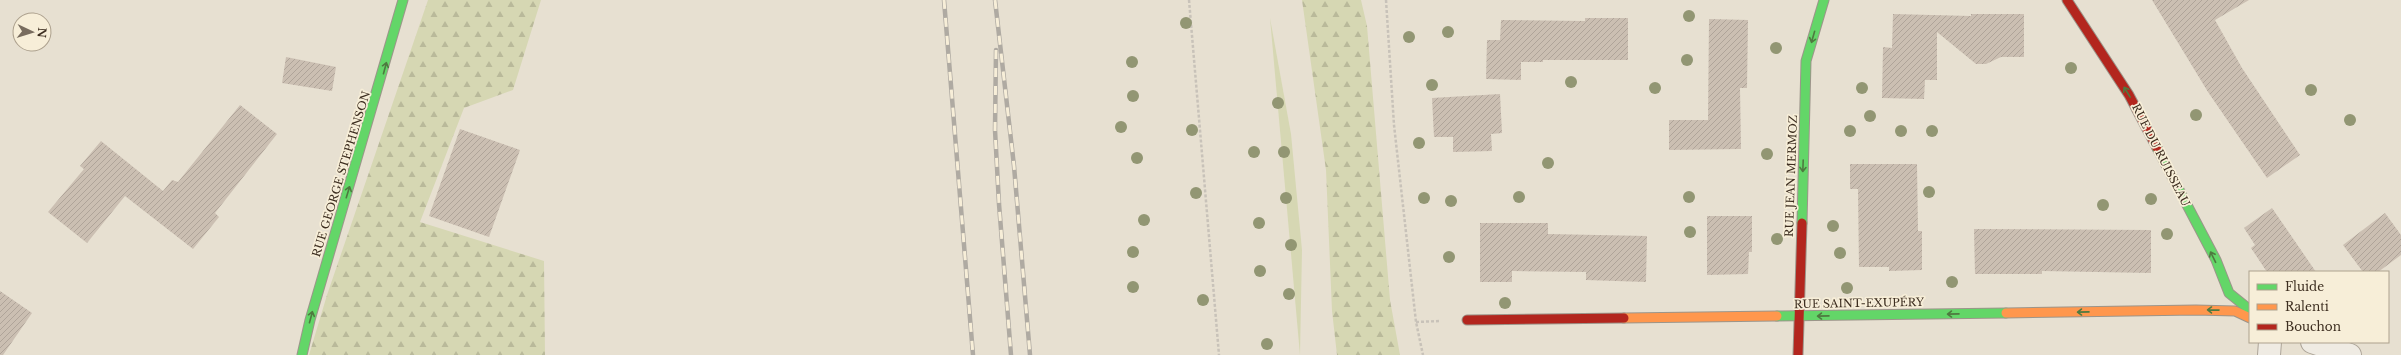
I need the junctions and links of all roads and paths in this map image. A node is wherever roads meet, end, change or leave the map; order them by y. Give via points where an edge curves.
1 (403, 0) edge
2 (1189, 0) edge
3 (1386, 0) edge
4 (1824, 0) edge
5 (2067, 0) edge
6 (2249, 309) edge
7 (1799, 316) junction
8 (2249, 318) edge
9 (1467, 320) dead end
10 (2270, 343) edge
11 (2315, 343) edge
12 (302, 355) edge
13 (1219, 355) edge
14 (1423, 355) edge
15 (1798, 355) edge
16 (2269, 355) edge
17 (2350, 355) edge

12 -> 1 street, RUE GEORGE STEPHENSON
2 - 13 path
3 - 14 path via 1394,125 1416,322
4 -> 7 street, RUE JEAN MERMOZ via 1806,61
6 -> 5 street, RUE DU RUISSEAU via 2229,293 2216,260 2130,95
8 -> 7 street, RUE SAINT-EXUPÉRY via 2235,311 2196,310
7 - 9 street, RUE SAINT-EXUPÉRY
7 - 15 street, RUE JEAN MERMOZ
10 - 16 street
11 - 17 street

